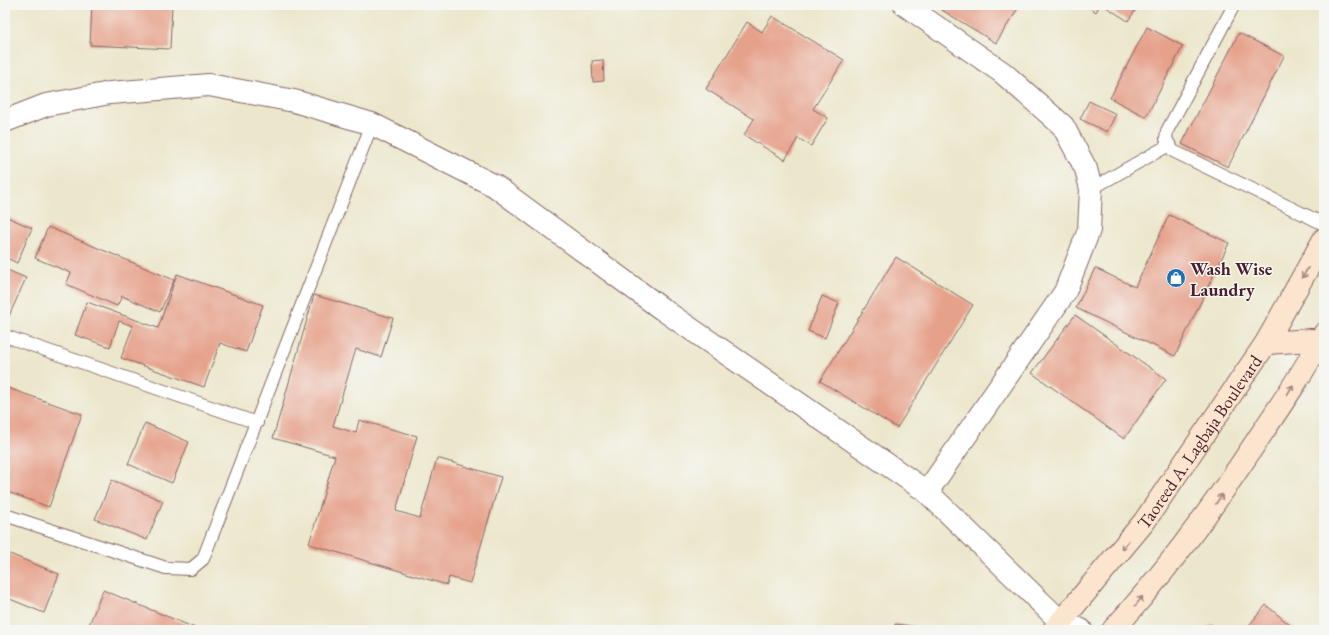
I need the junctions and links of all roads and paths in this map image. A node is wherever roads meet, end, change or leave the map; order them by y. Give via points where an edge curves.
1 (905, 5) edge
2 (1234, 5) edge
3 (5, 121) edge
4 (372, 124) junction
5 (1169, 145) junction
6 (1091, 189) junction
7 (1324, 224) edge
8 (1324, 239) edge
9 (5, 336) edge
10 (1322, 340) edge
11 (1266, 343) junction
12 (257, 424) junction
13 (927, 492) junction
14 (5, 515) edge
15 (1057, 626) edge
16 (1081, 630) edge
17 (1112, 630) edge

1 - 6 street via 1003,74 1063,126 1086,169
2 - 5 lane via 1167,132 1166,139
3 - 4 street via 46,105 110,93 208,85 294,101
4 - 12 lane
4 - 13 street via 495,186 662,309
5 - 6 lane
5 - 7 lane via 1173,151
6 - 13 street via 1089,230 1065,292
8 -> 11 street, Taoreed A. Lagbaja Boulevard
9 - 12 lane
10 - 11 street
17 -> 10 street via 1135,606 1216,503
11 -> 15 street, Taoreed A. Lagbaja Boulevard via 1144,522
12 - 14 lane via 204,559 191,569 166,568
13 - 15 street
15 - 16 street

